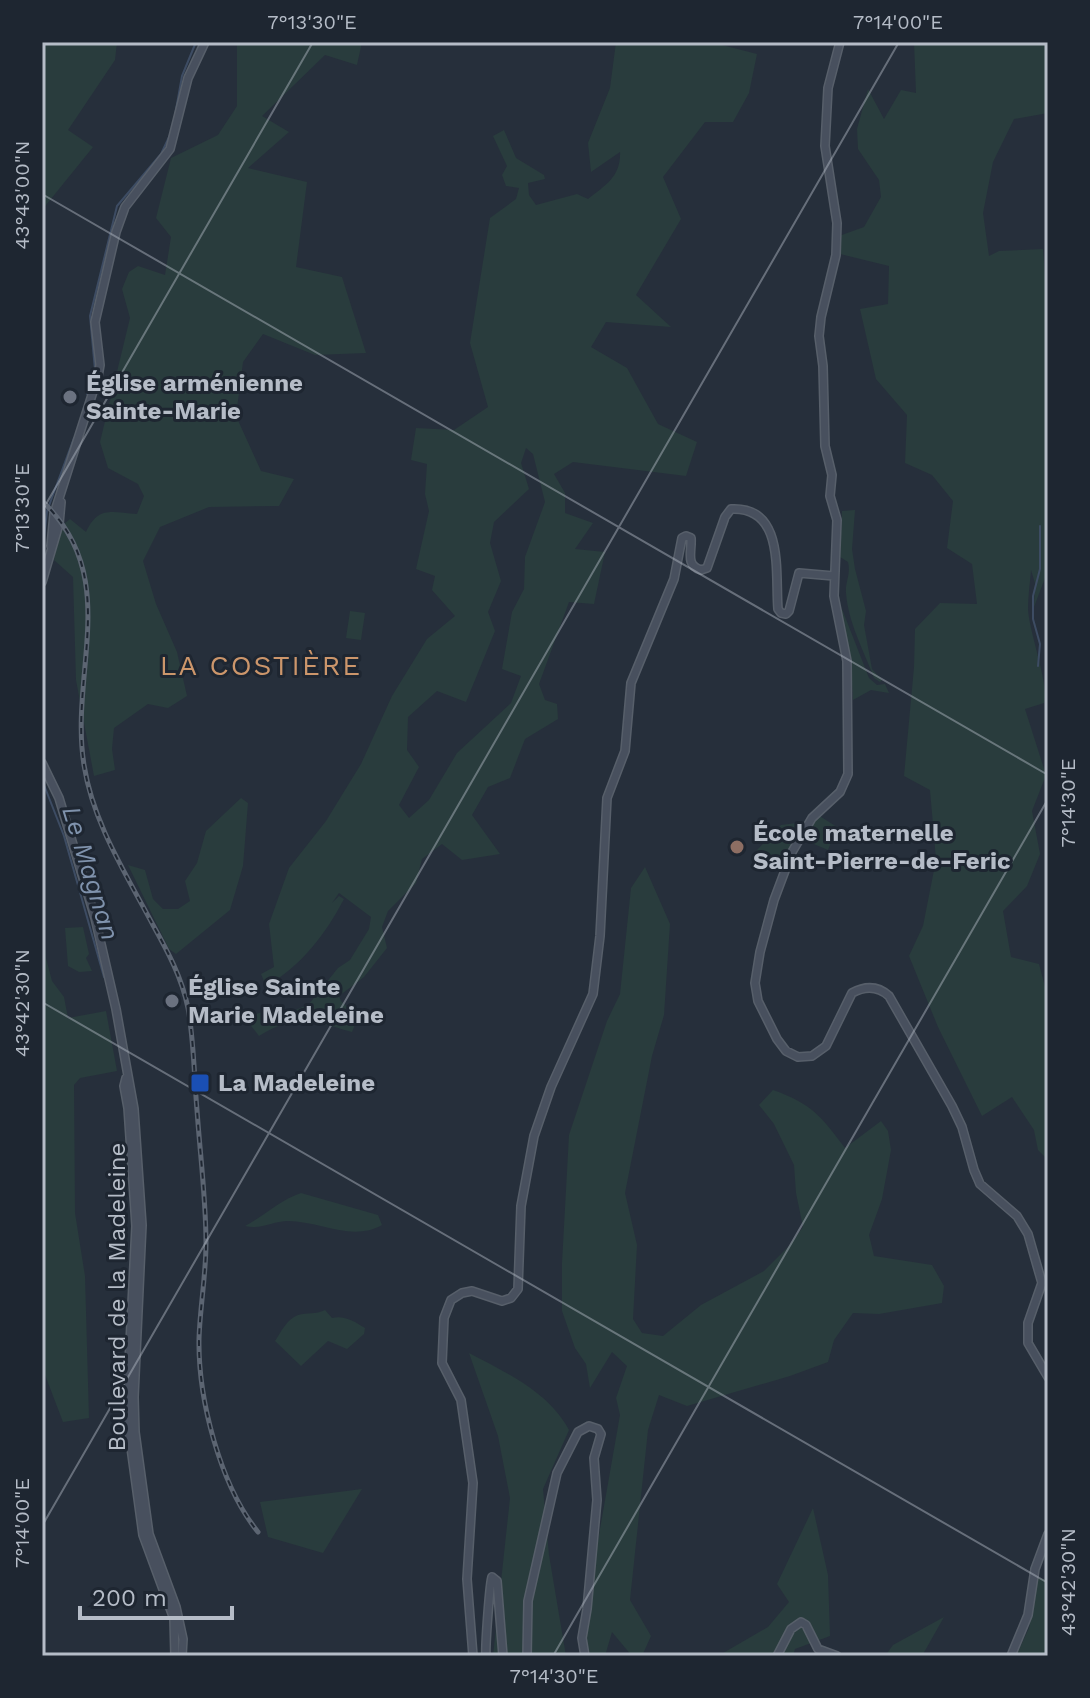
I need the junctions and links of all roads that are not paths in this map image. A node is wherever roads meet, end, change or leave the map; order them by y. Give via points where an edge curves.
1 (205, 42) edge
2 (840, 42) edge
3 (834, 576) junction
4 (42, 582) edge
5 (42, 763) edge
6 (126, 1076) junction
7 (1048, 1377) edge
8 (1048, 1534) edge
9 (175, 1656) edge
10 (182, 1656) edge
11 (473, 1656) edge
12 (486, 1656) edge
13 (503, 1656) edge
14 (527, 1656) edge
15 (585, 1656) edge
16 (777, 1656) edge
17 (837, 1656) edge
18 (1011, 1656) edge

1 - 4 street via 188,78 170,149 125,207 116,232 95,322 98,376 53,518
2 - 3 street via 828,88 825,146 836,255 819,327 825,446 837,523
3 - 7 street via 847,661 848,774 792,852 760,952 755,992 780,1043 798,1057 812,1056 826,1046 852,993 866,987 889,996 952,1106 980,1184 1017,1216 1028,1234 1042,1283 1027,1336
3 - 11 street via 799,573 789,611 781,613 770,528 758,516 731,509 707,568 692,565 691,538 682,538 674,579 631,683 625,751 607,798 593,994 534,1136 521,1206 518,1289 502,1301 462,1293 448,1303 444,1318 442,1363 461,1400 473,1483 467,1568
5 - 6 street, Boulevard de la Madeleine via 59,798 95,918
6 - 9 street, Boulevard de la Madeleine via 136,1226 129,1433 143,1535 174,1619
6 - 10 street, Boulevard de la Madeleine via 134,1109 141,1208 135,1432 149,1534 176,1607
8 - 18 street via 1035,1569 1028,1615
12 - 13 street via 492,1577 497,1581
14 - 15 street via 528,1601 557,1473 581,1429 589,1426 601,1437 594,1468 597,1500 582,1638
16 - 17 street via 791,1629 801,1622 818,1649

